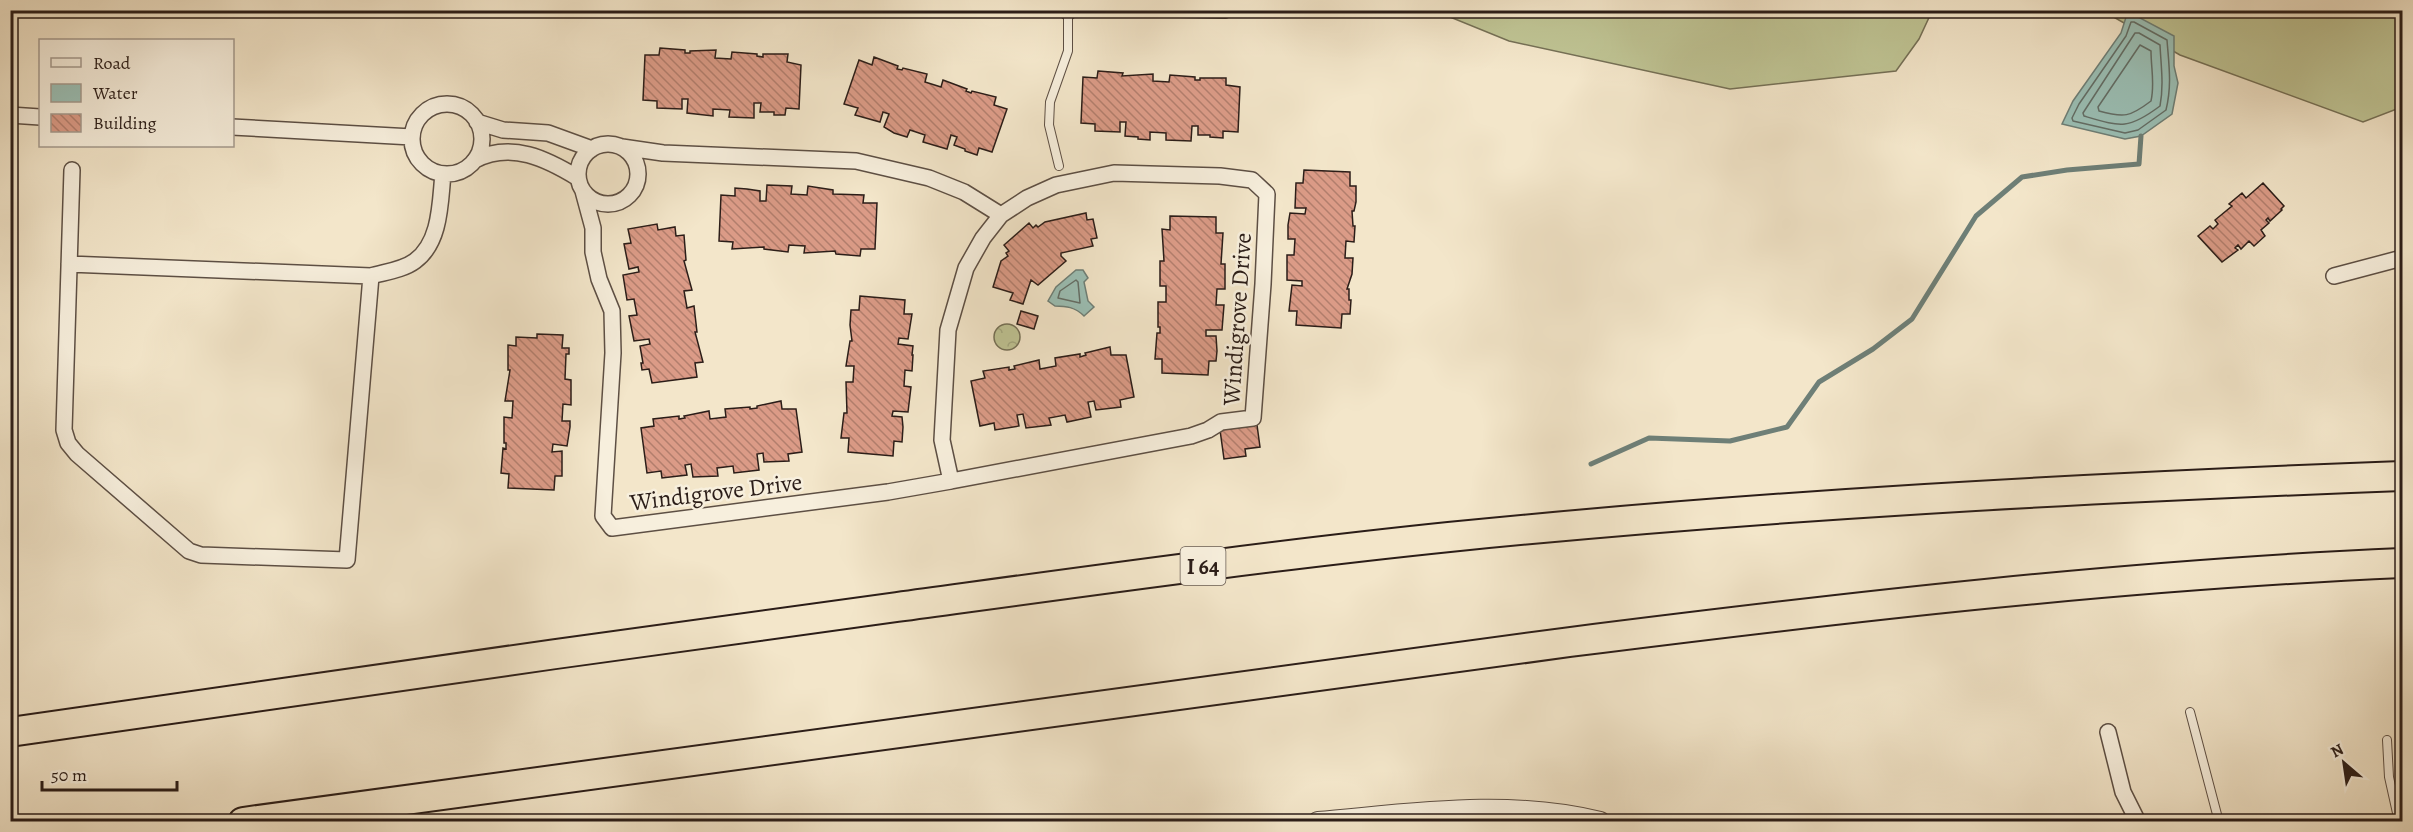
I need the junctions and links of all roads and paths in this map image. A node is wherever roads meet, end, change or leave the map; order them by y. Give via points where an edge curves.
1 (1041, 10) edge
2 (1068, 11) edge
3 (1226, 15) dead end
4 (10, 115) edge
5 (39, 117) edge
6 (477, 122) junction
7 (234, 127) edge
8 (412, 137) junction
9 (621, 147) junction
10 (592, 149) junction
11 (663, 153) junction
12 (475, 160) junction
13 (1059, 166) dead end
14 (72, 170) dead end
15 (444, 174) junction
16 (638, 176) junction
17 (581, 185) junction
18 (612, 204) junction
19 (1001, 215) junction
20 (592, 228) junction
21 (2403, 258) edge
22 (69, 264) junction
23 (371, 276) junction
24 (2334, 276) dead end
25 (2403, 476) edge
26 (951, 481) junction
27 (2403, 563) edge
28 (2190, 712) dead end
29 (10, 732) edge
30 (2108, 732) dead end
31 (2386, 740) dead end
32 (243, 822) edge
33 (1318, 822) edge
34 (1600, 822) edge
35 (2138, 822) edge
36 (2219, 822) edge
37 (2399, 822) edge

1 - 2 lane
2 - 3 lane
2 - 13 lane via 1068,51 1049,113
4 - 5 street
6 - 8 street via 461,107 439,105 420,117
6 - 10 street via 503,130 554,135
6 - 12 street via 482,141
7 - 8 street
8 - 15 street via 420,162
9 - 10 street via 604,144
9 - 11 street
9 - 16 street via 629,152
10 - 17 street via 579,166
11 - 16 street
11 - 19 street via 856,161 929,178 964,192
12 - 15 street via 455,173
12 - 17 street via 489,153 515,151 548,161
14 - 22 street
15 - 23 street via 439,215 426,249 415,261
16 - 18 street via 632,191
17 - 18 street via 596,202
17 - 20 street, Windigrove Drive
18 - 20 street
19 - 26 street, Windigrove Drive via 966,268 948,330 942,440
19 - 26 street, Windigrove Drive via 1056,185 1114,173 1252,180 1267,194 1253,418 1221,422 1191,436
20 - 26 street, Windigrove Drive via 598,279 612,311 603,516 612,528
21 - 24 street
22 - 23 street
22 - 23 street via 64,430 68,443 189,550 201,555 347,560
25 - 29 highway, I 64 via 1984,494 1444,538 620,644
27 - 32 highway via 2084,584 1752,619
28 - 36 lane
30 - 35 street via 2123,792
31 - 37 lane
33 - 34 street via 1511,809

